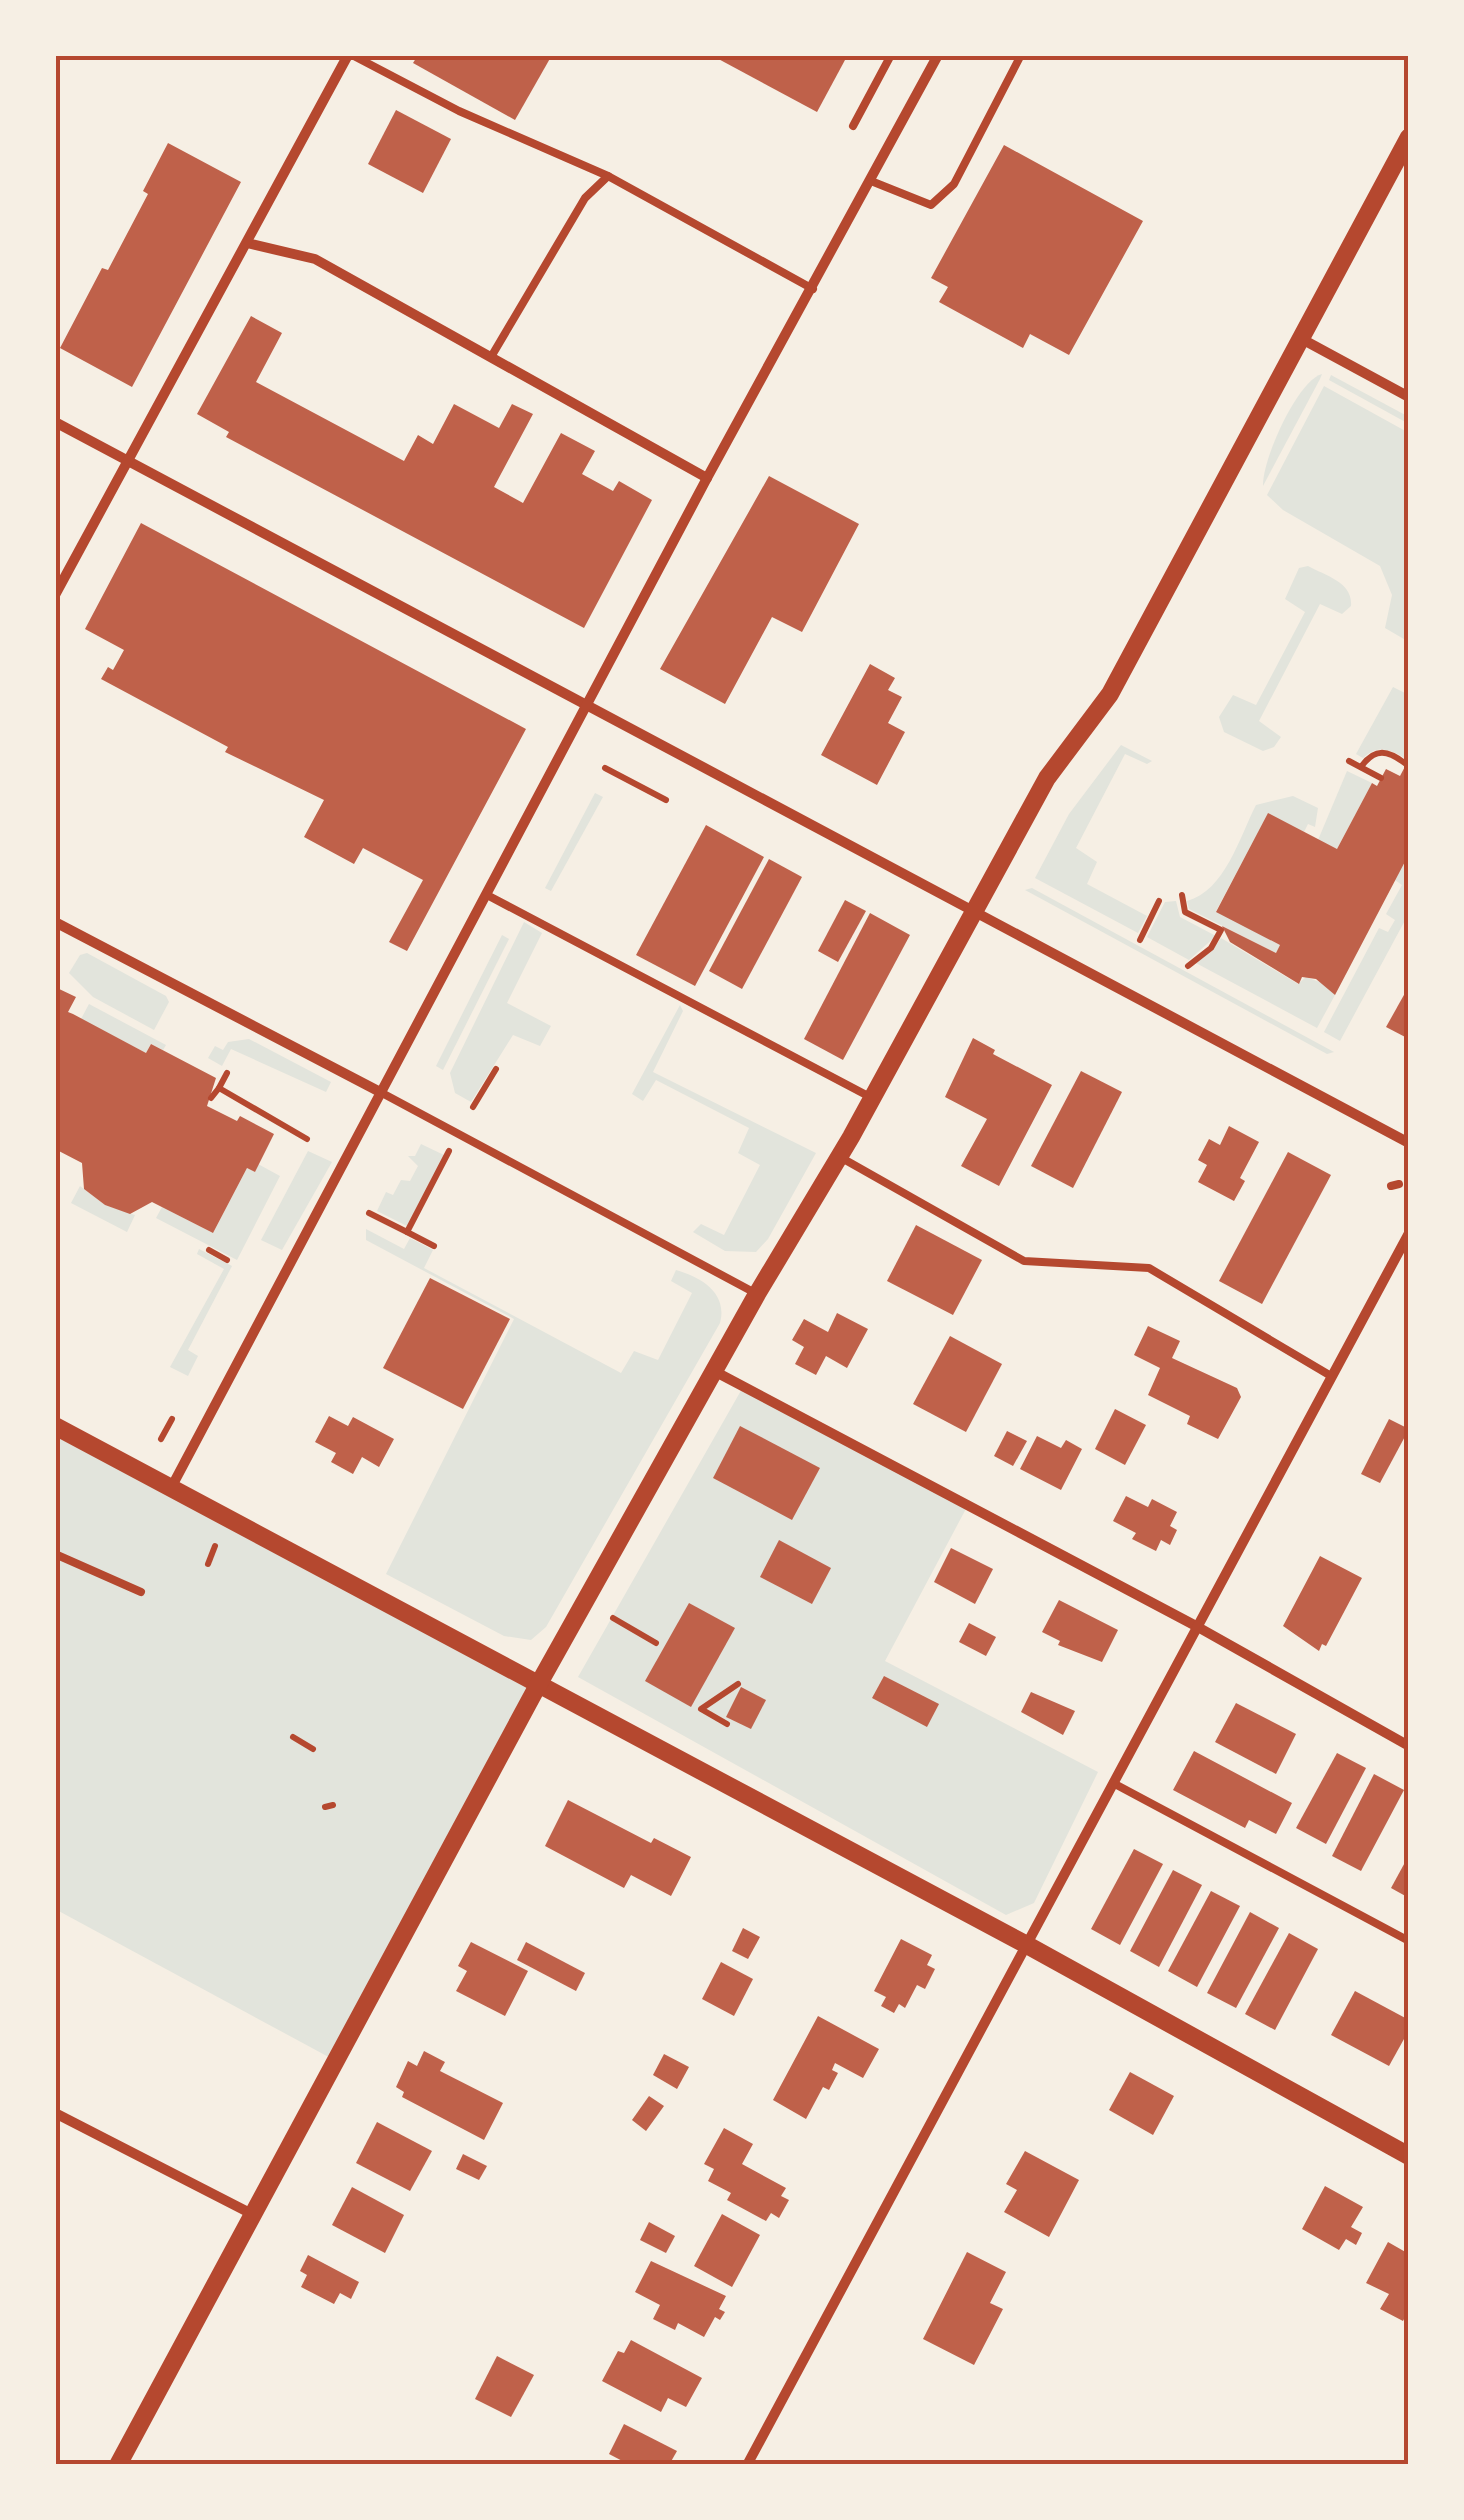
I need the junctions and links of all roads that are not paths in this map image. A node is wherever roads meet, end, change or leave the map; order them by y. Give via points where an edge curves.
1 (350, 55) edge
2 (938, 55) edge
3 (1020, 55) edge
4 (889, 56) edge
5 (853, 126) dead end
6 (1409, 138) edge
7 (608, 176) junction
8 (870, 180) junction
9 (247, 244) junction
10 (813, 289) junction
11 (1300, 338) junction
12 (491, 357) junction
13 (1409, 398) edge
14 (55, 422) edge
15 (128, 460) junction
16 (708, 478) junction
17 (55, 595) edge
18 (587, 705) junction
19 (487, 895) junction
20 (975, 912) junction
21 (55, 922) edge
22 (382, 1094) junction
23 (872, 1098) junction
24 (1409, 1143) edge
25 (840, 1157) junction
26 (1409, 1232) edge
27 (756, 1294) junction
28 (714, 1371) junction
29 (1332, 1376) junction
30 (55, 1426) edge
31 (171, 1488) junction
32 (55, 1554) edge
33 (141, 1592) dead end
34 (1196, 1626) junction
35 (538, 1686) junction
36 (1409, 1746) edge
37 (1112, 1783) junction
38 (1409, 1941) edge
39 (1027, 1945) junction
40 (55, 2113) edge
41 (1409, 2156) edge
42 (254, 2214) junction
43 (118, 2465) edge
44 (747, 2465) edge

1 - 7 lane
1 - 9 street
2 - 8 street
3 - 8 lane via 954,184 930,205
4 - 5 lane
6 - 11 street
7 - 10 lane
7 - 12 lane via 584,198
8 - 10 street
9 - 12 street via 315,259
9 - 15 street
10 - 16 street
11 - 13 street
11 - 20 street via 1110,694 1047,778
12 - 16 street
14 - 15 street
15 - 17 street
15 - 18 street
16 - 18 street
18 - 19 street
18 - 20 street
19 - 22 street
19 - 23 lane
20 - 23 street
20 - 24 street
21 - 22 street
22 - 27 lane
22 - 31 street
23 - 25 street
25 - 27 street
25 - 29 lane via 1024,1260 1148,1268
26 - 29 street
27 - 28 street
28 - 34 street
28 - 35 street
29 - 34 street
30 - 31 street
31 - 35 street
32 - 33 lane
34 - 36 street
34 - 37 street
35 - 39 street
35 - 42 street
37 - 38 lane
37 - 39 street
39 - 41 street
39 - 44 street
40 - 42 street
42 - 43 street

